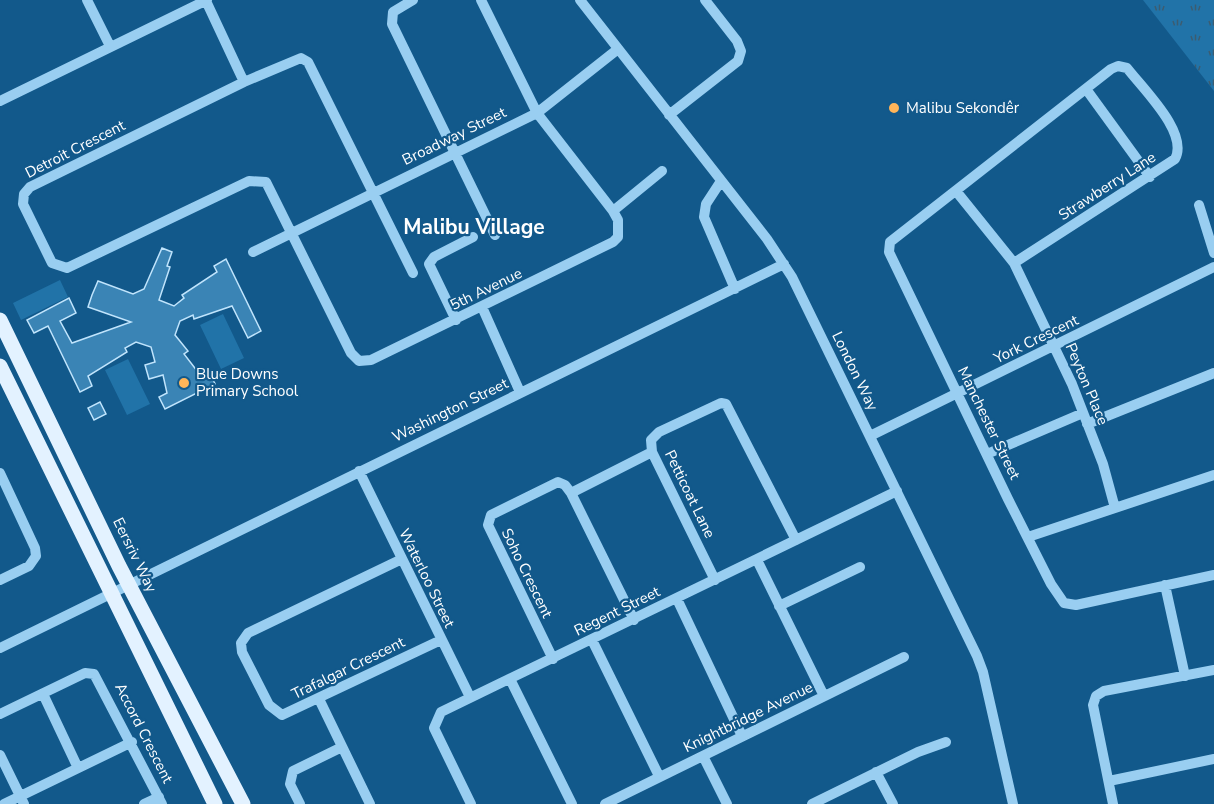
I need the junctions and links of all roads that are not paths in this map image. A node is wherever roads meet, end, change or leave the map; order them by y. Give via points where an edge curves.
1 (87, 0) edge
2 (206, 0) edge
3 (413, 0) edge
4 (481, 0) edge
5 (580, 0) edge
6 (705, 0) edge
7 (110, 46) junction
8 (618, 49) junction
9 (244, 82) junction
10 (1086, 89) junction
11 (0, 101) edge
12 (537, 113) junction
13 (669, 115) junction
14 (455, 152) junction
15 (662, 171) dead end
16 (1150, 177) junction
17 (722, 181) junction
18 (956, 191) junction
19 (373, 193) junction
20 (1199, 205) dead end
21 (613, 211) junction
22 (291, 232) junction
23 (495, 235) dead end
24 (473, 237) dead end
25 (890, 242) joint
26 (253, 252) dead end
27 (1214, 253) edge
28 (1014, 263) junction
29 (784, 264) junction
30 (1214, 267) edge
31 (413, 273) dead end
32 (735, 289) junction
33 (482, 308) junction
34 (0, 320) edge
35 (456, 320) junction
36 (1055, 347) junction
37 (0, 366) edge
38 (1214, 373) edge
39 (520, 392) junction
40 (958, 394) junction
41 (1085, 419) junction
42 (870, 436) junction
43 (652, 452) junction
44 (987, 454) junction
45 (359, 471) junction
46 (1214, 476) edge
47 (1, 479) edge
48 (897, 491) junction
49 (571, 493) junction
50 (1115, 508) junction
51 (1028, 537) junction
52 (796, 540) junction
53 (402, 559) junction
54 (757, 560) junction
55 (860, 567) dead end
56 (1214, 575) edge
57 (0, 580) edge
58 (716, 580) junction
59 (129, 584) junction
60 (1165, 585) junction
61 (110, 593) junction
62 (677, 599) junction
63 (779, 606) junction
64 (634, 620) junction
65 (441, 640) junction
66 (592, 640) junction
67 (0, 648) edge
68 (904, 657) dead end
69 (553, 659) junction
70 (1214, 670) edge
71 (1185, 676) junction
72 (510, 679) junction
73 (43, 694) junction
74 (824, 696) junction
75 (470, 697) junction
76 (318, 699) junction
77 (0, 714) edge
78 (742, 736) junction
79 (132, 742) junction
80 (946, 742) dead end
81 (342, 747) junction
82 (0, 755) edge
83 (703, 756) junction
84 (1214, 759) edge
85 (78, 768) junction
86 (876, 772) junction
87 (659, 776) junction
88 (1109, 782) junction
89 (22, 800) edge
90 (161, 800) edge
91 (4, 804) edge
92 (144, 804) edge
93 (215, 804) edge
94 (243, 804) edge
95 (300, 804) edge
96 (370, 804) edge
97 (471, 804) edge
98 (572, 804) edge
99 (605, 804) edge
100 (728, 804) edge
101 (812, 804) edge
102 (893, 804) edge
103 (1013, 804) edge
104 (1113, 804) edge

1 - 7 street
2 - 7 street
2 - 9 street
3 - 14 street via 393,12 392,24
4 - 12 street
5 - 8 street, London Way
6 - 13 street via 737,41 740,56
7 - 11 street
8 - 12 street, Broadway Street
8 - 13 street, London Way
9 - 19 street, Detroit Crescent via 297,58 306,60
9 - 22 street, Detroit Crescent via 26,190 23,204 56,266 63,269 119,252 254,180 266,182
10 - 16 street
10 - 16 street, Strawberry Lane via 1111,69 1127,68 1170,123 1180,151
10 - 18 street, Strawberry Lane
12 - 14 street, Broadway Street
12 - 21 street
13 - 17 street, London Way
14 - 19 street, Broadway Street
14 - 23 street
15 - 21 street
16 - 28 street, Strawberry Lane
17 - 29 street, London Way
17 - 32 street via 706,204 704,217
18 - 25 street, Strawberry Lane
18 - 28 street, Peyton Place
19 - 22 street, Broadway Street
19 - 31 street
20 - 27 street
21 - 33 street, 5th Avenue via 619,228 613,242
22 - 26 street, Broadway Street
22 - 35 street, 5th Avenue via 351,353 359,361 371,360
24 - 35 street via 434,257 429,264
25 - 40 street, Manchester Street via 890,255
28 - 36 street, Peyton Place
29 - 32 street, Washington Street
29 - 42 street, London Way
30 - 36 street, York Crescent
32 - 39 street, Washington Street
33 - 35 street, 5th Avenue
33 - 39 street
34 - 59 main road, Eersriv Way
36 - 40 street, York Crescent
36 - 41 street, Peyton Place
37 - 61 main road
38 - 41 street
39 - 45 street, Washington Street
40 - 42 street, York Crescent
40 - 44 street, Manchester Street
41 - 44 street
41 - 50 street, Peyton Place
42 - 48 street, London Way
43 - 49 street
43 - 52 street, Petticoat Lane via 651,440 659,432 726,404
43 - 58 street, Petticoat Lane
44 - 51 street, Manchester Street
45 - 53 street, Waterloo Street
45 - 59 street, Washington Street
46 - 50 street
47 - 57 street via 36,556 29,566
48 - 52 street, Regent Street
48 - 103 street, London Way via 983,672
49 - 64 street
49 - 69 street, Soho Crescent via 558,482 491,515 488,522
50 - 51 street
51 - 60 street, Manchester Street via 1059,598 1067,604
52 - 54 street, Regent Street
53 - 65 street, Waterloo Street
53 - 76 street, Trafalgar Crescent via 248,633 243,639 242,652 275,712 286,715
54 - 58 street, Regent Street
54 - 63 street
55 - 63 street
56 - 60 street
58 - 62 street, Regent Street
59 - 61 street, Washington Street
59 - 94 main road, Eersriv Way
60 - 71 street
61 - 67 street, Washington Street
61 - 93 main road
62 - 64 street, Regent Street
62 - 78 street
63 - 74 street
64 - 66 street, Regent Street
65 - 75 street, Waterloo Street
65 - 76 street, Trafalgar Crescent
66 - 69 street, Regent Street
66 - 87 street
68 - 74 street, Knightbridge Avenue
69 - 72 street, Regent Street
70 - 71 street
71 - 88 street via 1104,691 1096,696 1093,705
72 - 75 street, Regent Street
72 - 98 street
73 - 77 street, Accord Crescent
73 - 79 street, Accord Crescent via 85,673 94,674
73 - 85 street
74 - 78 street, Knightbridge Avenue
75 - 97 street, Regent Street via 441,712 434,728
76 - 81 street
78 - 83 street, Knightbridge Avenue
79 - 85 street
79 - 90 street, Accord Crescent
80 - 86 street
81 - 95 street via 293,771 290,784
81 - 96 street
82 - 89 street
83 - 87 street, Knightbridge Avenue
83 - 100 street
84 - 88 street
85 - 89 street
86 - 101 street
86 - 102 street
87 - 99 street, Knightbridge Avenue
88 - 104 street
89 - 91 street
90 - 92 street

